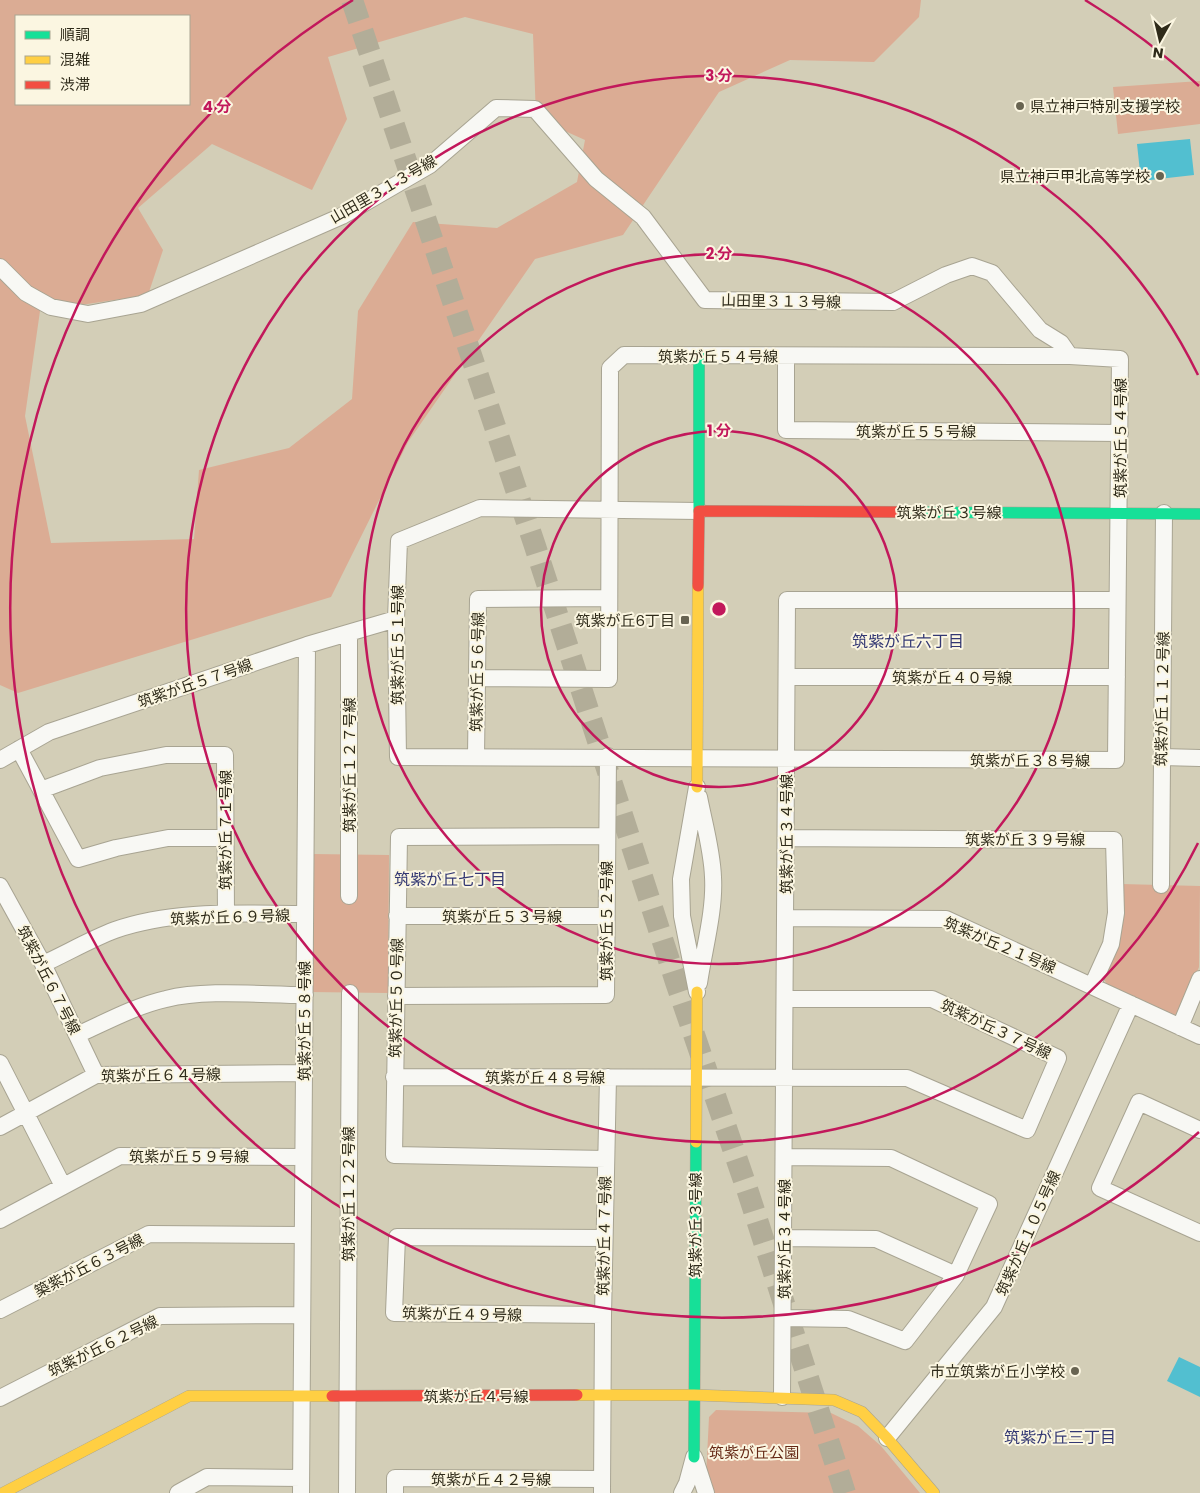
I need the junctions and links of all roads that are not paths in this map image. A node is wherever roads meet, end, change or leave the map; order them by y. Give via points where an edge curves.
1 (0, 267) edge
2 (699, 356) junction
3 (1070, 356) junction
4 (786, 357) junction
5 (1120, 433) junction
6 (610, 510) junction
7 (699, 512) junction
8 (1120, 513) junction
9 (1164, 513) junction
10 (1200, 514) edge
11 (609, 598) junction
12 (1117, 600) junction
13 (396, 619) junction
14 (349, 633) junction
15 (307, 645) junction
16 (1117, 677) junction
17 (477, 678) junction
18 (786, 678) junction
19 (19, 749) junction
20 (476, 756) junction
21 (608, 756) junction
22 (696, 756) junction
23 (1162, 757) junction
24 (1200, 758) edge
25 (786, 759) junction
26 (0, 760) edge
27 (697, 787) junction
28 (41, 790) junction
29 (607, 836) junction
30 (225, 838) junction
31 (786, 838) junction
32 (1161, 885) dead end
33 (0, 886) edge
34 (348, 896) dead end
35 (226, 914) junction
36 (305, 914) junction
37 (397, 916) junction
38 (606, 916) junction
39 (785, 918) junction
40 (43, 964) junction
41 (1200, 979) edge
42 (1092, 986) junction
43 (697, 992) junction
44 (350, 993) dead end
45 (305, 995) junction
46 (396, 996) junction
47 (785, 999) junction
48 (1131, 1004) junction
49 (1180, 1027) junction
50 (77, 1035) junction
51 (1200, 1036) edge
52 (0, 1063) edge
53 (304, 1073) junction
54 (96, 1075) junction
55 (394, 1077) junction
56 (608, 1077) junction
57 (696, 1077) junction
58 (783, 1078) junction
59 (27, 1113) junction
60 (0, 1127) edge
61 (1200, 1130) edge
62 (304, 1157) junction
63 (784, 1157) junction
64 (606, 1159) junction
65 (63, 1186) junction
66 (0, 1220) edge
67 (1200, 1233) edge
68 (302, 1235) junction
69 (604, 1238) junction
70 (784, 1238) junction
71 (956, 1275) junction
72 (0, 1310) edge
73 (603, 1315) junction
74 (302, 1316) junction
75 (783, 1318) junction
76 (694, 1395) junction
77 (302, 1396) junction
78 (347, 1396) junction
79 (603, 1396) junction
80 (782, 1397) junction
81 (0, 1398) edge
82 (888, 1438) junction
83 (694, 1457) junction
84 (301, 1486) edge
85 (602, 1486) edge
86 (3, 1493) edge
87 (178, 1493) edge
88 (347, 1493) edge
89 (394, 1493) edge
90 (682, 1493) edge
91 (706, 1493) edge
92 (934, 1493) edge

1 - 3 street, 山田里３１３号線 via 26,292 51,307 88,314 141,304 342,216 430,165 496,108 535,109 596,179 643,217 705,300 893,302 946,275 972,266 992,273 1040,330 1061,343
2 - 4 street, 筑紫が丘５４号線
2 - 6 street, 筑紫が丘５４号線 via 624,355 610,368
2 - 7 street, 筑紫が丘３号線
3 - 4 street, 筑紫が丘５４号線
3 - 5 street, 筑紫が丘５４号線 via 1120,359
4 - 5 street, 筑紫が丘５５号線 via 786,430
5 - 8 street, 筑紫が丘５４号線
6 - 7 street, 筑紫が丘５１号線
6 - 11 street, 筑紫が丘５４号線
6 - 13 street, 筑紫が丘５１号線 via 480,508 399,541
7 - 8 street, 筑紫が丘３号線
7 - 22 street, 筑紫が丘３号線
8 - 9 street, 筑紫が丘３号線
8 - 12 street, 筑紫が丘３８号線
9 - 10 street, 筑紫が丘３号線
9 - 23 street, 筑紫が丘１１２号線
11 - 17 street, 筑紫が丘５６号線 via 478,599
11 - 17 street, 筑紫が丘５４号線 via 609,679
12 - 16 street, 筑紫が丘３８号線
12 - 18 street, 筑紫が丘３４号線 via 787,600
13 - 14 street, 筑紫が丘５７号線
13 - 20 street, 筑紫が丘５１号線 via 398,757
14 - 15 street, 筑紫が丘５７号線
14 - 34 street, 筑紫が丘１２７号線
15 - 19 street, 筑紫が丘５７号線 via 49,732
15 - 36 street, 筑紫が丘５８号線
16 - 18 street, 筑紫が丘４０号線
16 - 25 street, 筑紫が丘３８号線 via 1116,760
17 - 20 street, 筑紫が丘５６号線
18 - 25 street, 筑紫が丘３４号線
19 - 26 street, 筑紫が丘５７号線
19 - 28 street
20 - 21 street, 筑紫が丘５１号線
21 - 22 street, 筑紫が丘５１号線
21 - 29 street, 筑紫が丘５２号線
22 - 25 street, 筑紫が丘３８号線
22 - 27 street, 筑紫が丘３号線
23 - 24 street
23 - 32 street, 筑紫が丘１１２号線
25 - 31 street, 筑紫が丘３４号線
27 - 43 street, 筑紫が丘３号線 via 713,879
27 - 43 street, 筑紫が丘３号線 via 681,879 682,916
28 - 30 street via 78,859 168,838
28 - 30 street, 筑紫が丘７１号線 via 100,768 166,755 231,755
29 - 37 street, 筑紫が丘５０号線 via 399,837
29 - 38 street, 筑紫が丘５２号線
30 - 35 street, 筑紫が丘７１号線
31 - 39 street, 筑紫が丘３４号線
31 - 42 street, 筑紫が丘３９号線 via 1114,840 1116,913 1111,944
33 - 40 street, 筑紫が丘６７号線
35 - 36 street, 筑紫が丘６９号線
35 - 40 street, 筑紫が丘６９号線 via 167,918 116,930
36 - 45 street, 筑紫が丘５８号線
37 - 38 street, 筑紫が丘５３号線
37 - 46 street, 筑紫が丘５０号線
38 - 46 street, 筑紫が丘５２号線 via 606,995
39 - 42 street, 筑紫が丘２１号線 via 946,919
39 - 47 street, 筑紫が丘３４号線
40 - 50 street, 筑紫が丘６７号線
41 - 49 street
42 - 48 street, 筑紫が丘２１号線
43 - 57 street, 筑紫が丘３号線
44 - 78 street, 筑紫が丘１２２号線
45 - 50 street via 203,994 167,998 126,1012
45 - 53 street, 筑紫が丘５８号線
46 - 55 street, 筑紫が丘５０号線
47 - 58 street, 筑紫が丘３４号線
47 - 58 street, 筑紫が丘３７号線 via 932,999 1058,1058 1027,1130 907,1078
48 - 49 street, 筑紫が丘２１号線
48 - 82 street, 筑紫が丘１０５号線 via 994,1307
49 - 51 street, 筑紫が丘２１号線
50 - 54 street, 筑紫が丘６７号線
52 - 59 street
53 - 54 street, 筑紫が丘６４号線
53 - 62 street, 筑紫が丘５８号線
54 - 59 street, 筑紫が丘６４号線
55 - 56 street, 筑紫が丘４８号線
55 - 64 street, 筑紫が丘５０号線 via 394,1155
56 - 57 street, 筑紫が丘４８号線
56 - 64 street, 筑紫が丘４７号線
57 - 58 street, 筑紫が丘３７号線
57 - 76 street, 筑紫が丘３号線
58 - 63 street, 筑紫が丘３４号線
59 - 60 street, 筑紫が丘６４号線
59 - 65 street
61 - 67 street via 1139,1102 1100,1188
62 - 65 street, 筑紫が丘５９号線 via 120,1156
62 - 68 street, 筑紫が丘５８号線
63 - 70 street, 筑紫が丘３４号線
63 - 71 street via 891,1158 990,1204
64 - 69 street, 筑紫が丘４７号線
65 - 66 street, 筑紫が丘５９号線
68 - 72 street, 築紫が丘６３号線 via 149,1234
68 - 74 street, 筑紫が丘５８号線
69 - 73 street, 筑紫が丘４７号線
69 - 73 street, 筑紫が丘４９号線 via 397,1237 394,1313
70 - 71 street via 876,1238
70 - 75 street, 筑紫が丘３４号線
71 - 75 street via 905,1342 848,1318
73 - 79 street, 筑紫が丘４７号線
74 - 77 street, 筑紫が丘５８号線
74 - 81 street, 筑紫が丘６２号線 via 160,1316
75 - 80 street, 筑紫が丘３４号線
76 - 79 street, 筑紫が丘４号線
76 - 80 street, 筑紫が丘４号線
76 - 83 street, 筑紫が丘３号線
77 - 78 street, 筑紫が丘４号線
77 - 84 street, 筑紫が丘５８号線
77 - 86 street, 筑紫が丘４号線 via 189,1396
78 - 79 street, 筑紫が丘４号線
78 - 88 street, 筑紫が丘１２２号線
79 - 85 street, 筑紫が丘４７号線
80 - 82 street, 筑紫が丘４号線 via 834,1400 862,1412
82 - 92 street, 筑紫が丘４号線
83 - 90 street, 筑紫が丘３号線
83 - 91 street, 筑紫が丘３号線
84 - 87 street via 208,1478
85 - 89 street, 筑紫が丘４２号線 via 395,1478

